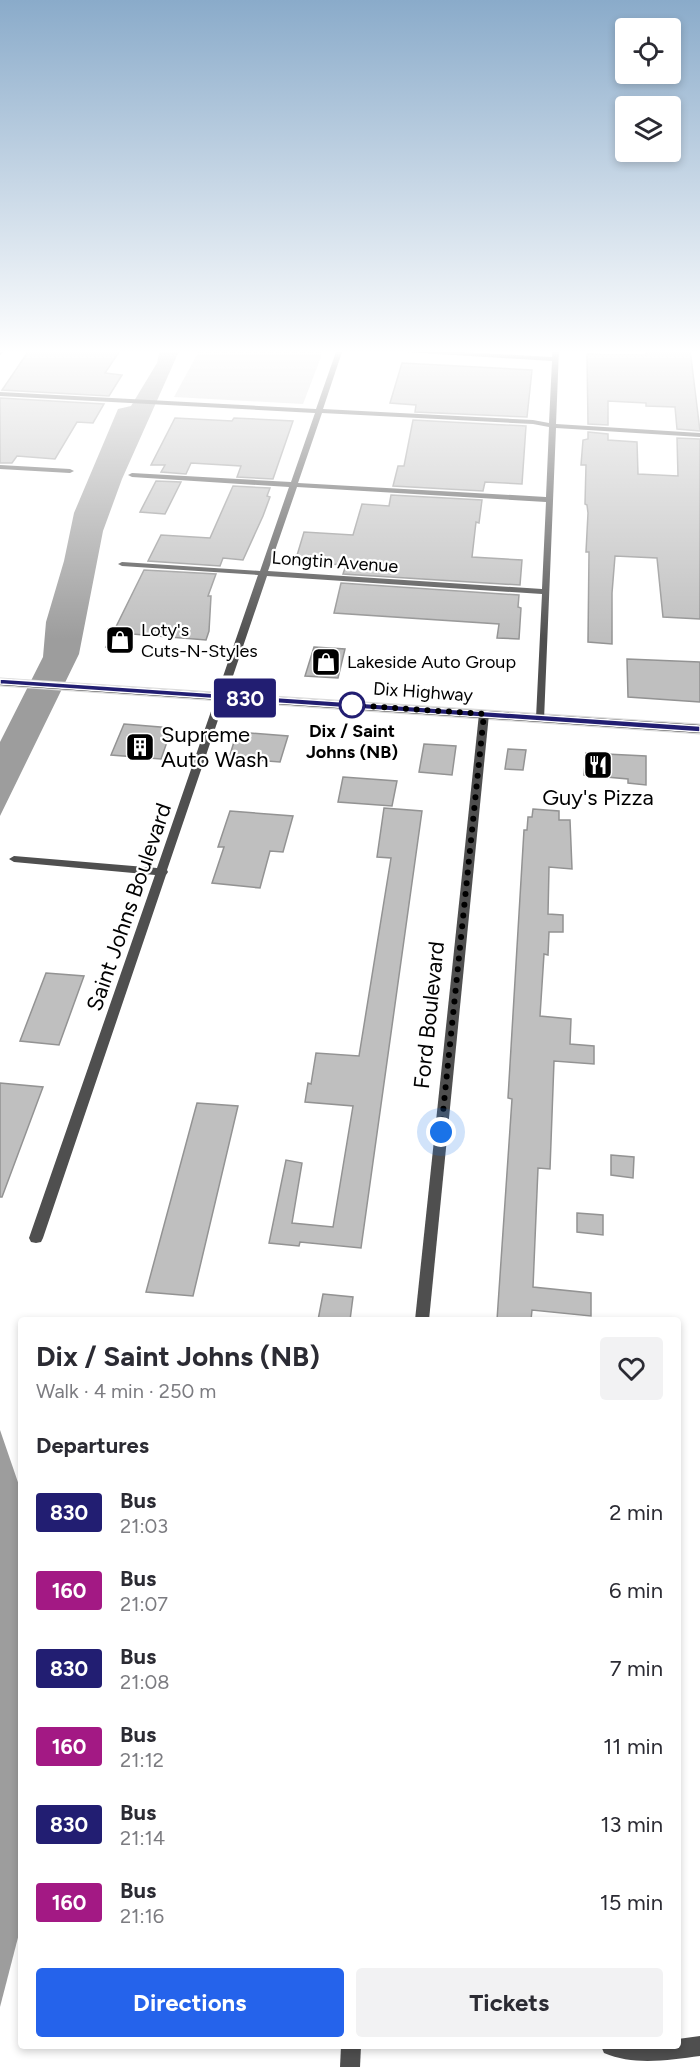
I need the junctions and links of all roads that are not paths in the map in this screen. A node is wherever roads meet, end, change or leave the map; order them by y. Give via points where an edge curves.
1 (307, 445) edge
2 (554, 445) edge
3 (0, 467) edge
4 (70, 471) dead end
5 (132, 475) dead end
6 (294, 484) junction
7 (550, 500) junction
8 (122, 564) dead end
9 (263, 573) junction
10 (546, 592) junction
11 (0, 682) edge
12 (221, 696) junction
13 (484, 714) junction
14 (541, 718) junction
15 (700, 729) edge
16 (14, 859) dead end
17 (163, 872) junction
18 (36, 1238) dead end
19 (422, 1317) edge
20 (700, 2046) edge
21 (351, 2049) edge
22 (634, 2049) edge
23 (678, 2049) edge
24 (681, 2049) edge
25 (350, 2067) edge

1 - 6 street, Saint Johns Boulevard
2 - 7 street
3 - 4 street
5 - 6 street
6 - 7 street
6 - 9 street, Saint Johns Boulevard
7 - 10 street
8 - 9 street, Longtin Avenue
9 - 10 street, Longtin Avenue
9 - 12 street, Saint Johns Boulevard
10 - 14 street
11 - 12 main road, Dix Highway
12 - 13 main road, Dix Highway
12 - 17 street, Saint Johns Boulevard
13 - 14 main road, Dix Highway
13 - 19 street, Ford Boulevard
14 - 15 main road, Dix Highway
16 - 17 street
17 - 18 street, Saint Johns Boulevard
20 - 24 street
21 - 25 street
22 - 23 street

